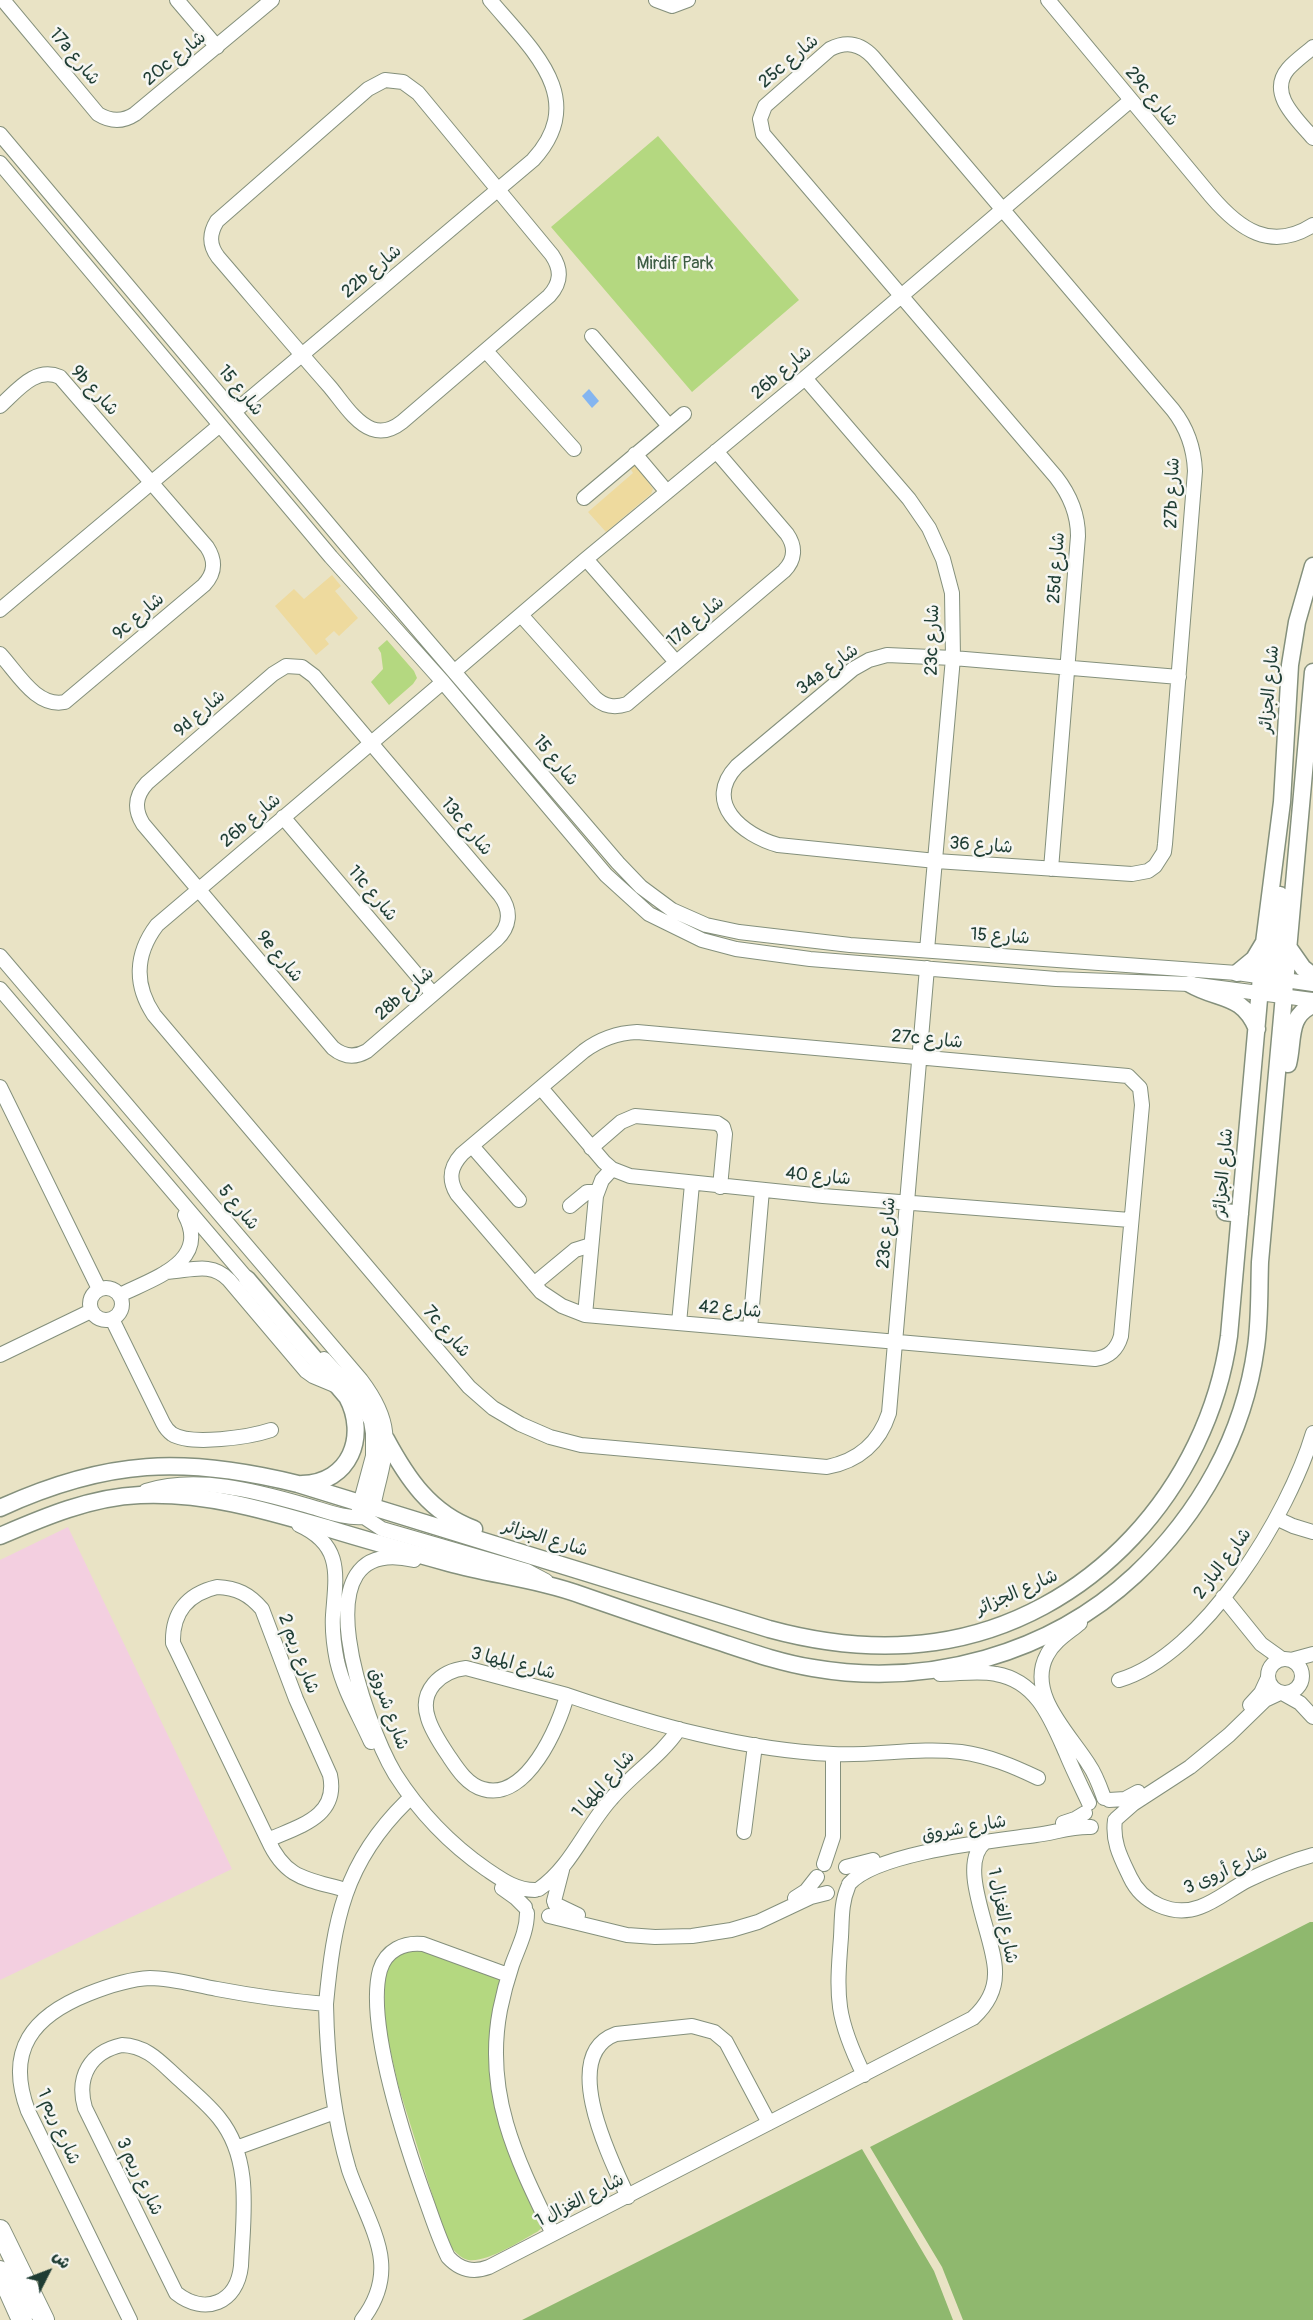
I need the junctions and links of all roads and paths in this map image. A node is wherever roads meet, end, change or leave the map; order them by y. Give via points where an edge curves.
1 (3, 0) edge
2 (177, 0) edge
3 (272, 0) edge
4 (490, 0) edge
5 (656, 0) edge
6 (688, 0) edge
7 (1048, 0) edge
8 (217, 47) junction
9 (1313, 47) edge
10 (1131, 100) junction
11 (94, 109) joint
12 (0, 134) edge
13 (1313, 138) edge
14 (0, 164) edge
15 (497, 189) junction
16 (1003, 210) junction
17 (1313, 225) edge
18 (901, 295) junction
19 (592, 336) dead end
20 (486, 351) junction
21 (302, 355) junction
22 (805, 378) junction
23 (0, 406) edge
24 (234, 412) junction
25 (684, 414) dead end
26 (220, 425) junction
27 (669, 426) junction
28 (574, 449) dead end
29 (716, 451) junction
30 (635, 454) junction
31 (151, 482) junction
32 (667, 492) junction
33 (584, 498) dead end
34 (307, 527) junction
35 (586, 559) junction
36 (1313, 567) edge
37 (366, 569) junction
38 (0, 610) edge
39 (521, 615) junction
40 (0, 654) edge
41 (953, 658) junction
42 (676, 662) junction
43 (1068, 668) junction
44 (455, 671) junction
45 (1313, 672) edge
46 (1179, 678) junction
47 (443, 682) junction
48 (372, 743) junction
49 (524, 779) junction
50 (1282, 802) junction
51 (569, 805) junction
52 (283, 817) junction
53 (1165, 844) joint
54 (778, 845) joint
55 (936, 861) junction
56 (1051, 869) junction
57 (199, 889) junction
58 (496, 940) joint
59 (1264, 943) junction
60 (850, 945) junction
61 (1289, 948) junction
62 (927, 950) junction
63 (0, 956) edge
64 (810, 959) junction
65 (927, 968) junction
66 (1237, 973) junction
67 (1313, 976) edge
68 (1276, 983) junction
69 (1190, 984) junction
70 (1313, 984) edge
71 (2, 993) edge
72 (433, 994) junction
73 (1261, 994) junction
74 (1313, 1000) edge
75 (1313, 1005) edge
76 (154, 1016) joint
77 (1257, 1029) junction
78 (333, 1048) joint
79 (919, 1057) junction
80 (1276, 1083) junction
81 (0, 1087) edge
82 (541, 1088) junction
83 (591, 1148) junction
84 (467, 1150) junction
85 (612, 1169) junction
86 (692, 1184) junction
87 (720, 1187) junction
88 (762, 1190) junction
89 (597, 1192) junction
90 (175, 1196) junction
91 (519, 1200) dead end
92 (908, 1203) junction
93 (570, 1206) dead end
94 (1130, 1220) junction
95 (591, 1245) junction
96 (166, 1272) junction
97 (247, 1279) junction
98 (534, 1284) junction
99 (99, 1289) junction
100 (120, 1295) junction
101 (91, 1311) junction
102 (585, 1315) junction
103 (112, 1319) junction
104 (679, 1323) junction
105 (750, 1329) junction
106 (896, 1343) junction
107 (0, 1355) edge
108 (1095, 1359) joint
109 (338, 1386) junction
110 (271, 1430) dead end
111 (1313, 1433) edge
112 (386, 1439) junction
113 (827, 1467) joint
114 (298, 1485) junction
115 (137, 1495) junction
116 (0, 1508) edge
117 (365, 1510) junction
118 (278, 1514) junction
119 (1278, 1519) junction
120 (1313, 1532) edge
121 (0, 1536) edge
122 (532, 1555) junction
123 (454, 1564) junction
124 (553, 1587) junction
125 (1223, 1597) junction
126 (1092, 1611) junction
127 (1261, 1644) junction
128 (1313, 1654) edge
129 (1287, 1660) junction
130 (1313, 1663) edge
131 (921, 1672) junction
132 (1268, 1675) junction
133 (1119, 1680) dead end
134 (1301, 1680) junction
135 (1282, 1694) junction
136 (567, 1695) junction
137 (358, 1704) junction
138 (1311, 1714) edge
139 (679, 1729) junction
140 (755, 1745) junction
141 (833, 1754) junction
142 (1090, 1766) junction
143 (1075, 1773) junction
144 (1038, 1778) dead end
145 (1107, 1799) junction
146 (406, 1802) junction
147 (1087, 1808) junction
148 (1116, 1820) junction
149 (1093, 1828) junction
150 (744, 1832) dead end
151 (833, 1837) junction
152 (268, 1840) junction
153 (985, 1842) junction
154 (1115, 1844) junction
155 (959, 1846) junction
156 (1313, 1855) edge
157 (973, 1861) junction
158 (824, 1864) junction
159 (845, 1865) junction
160 (562, 1870) junction
161 (817, 1877) junction
162 (849, 1885) junction
163 (346, 1890) junction
164 (537, 1890) junction
165 (830, 1894) junction
166 (542, 1910) junction
167 (842, 1912) junction
168 (508, 1975) junction
169 (326, 2004) junction
170 (864, 2075) junction
171 (334, 2112) junction
172 (769, 2123) junction
173 (236, 2148) junction
174 (628, 2197) junction
175 (0, 2230) edge
176 (553, 2234) junction
177 (0, 2271) edge
178 (22, 2320) edge
179 (44, 2320) edge
180 (130, 2320) edge
181 (362, 2320) edge

1 - 11 street, 17a شارع
2 - 8 street
3 - 8 street, 20c شارع
4 - 15 street, 22b شارع via 538,57 556,95 555,124 546,143
5 - 6 street via 672,6
7 - 10 street, 29c شارع
8 - 11 street, 20c شارع via 130,118 110,120
9 - 13 street via 1287,70 1281,85 1283,100
10 - 16 street, 26b شارع
10 - 17 street, 29c شارع via 1227,216 1264,235 1292,235
12 - 24 street, شارع 15
14 - 26 street, شارع 15
15 - 20 street via 552,255 559,276 549,296
15 - 21 street, 22b شارع
15 - 21 street via 411,86 394,80 369,89 216,221 211,235 218,257
16 - 18 street, 26b شارع
16 - 18 street, 25c شارع via 867,51 853,44 830,49 769,102 762,111 760,126
16 - 46 street, 27b شارع via 1173,410 1188,433 1195,471
18 - 22 street, 26b شارع
18 - 43 street, 25d شارع via 1056,477 1073,505 1078,536
19 - 27 street
20 - 21 street via 396,427 380,430 359,420
20 - 28 street
21 - 24 street, 22b شارع
22 - 29 street, 26b شارع
22 - 41 street, 23c شارع via 909,499 929,528 944,559 952,593
23 - 31 street, 9b شارع via 38,375 60,377
24 - 37 street, شارع 15
25 - 27 street
26 - 31 street
26 - 34 street, شارع 15
27 - 30 street
29 - 32 street, 26b شارع
29 - 42 street, 17d شارع via 787,534 794,553 784,571
30 - 32 street
30 - 33 street
31 - 38 street
31 - 40 street, 9c شارع via 212,554 214,563 209,579 65,702 42,700
32 - 35 street, 26b شارع
34 - 37 street via 315,522 352,564
34 - 47 street, شارع 15
35 - 39 street, 26b شارع
35 - 42 street
36 - 50 main road, شارع الجزائر via 1297,622 1290,665
37 - 44 street, شارع 15
39 - 42 street, 17d شارع via 595,698 607,706 627,704
39 - 44 street, 26b شارع
41 - 43 street, 34a شارع
41 - 54 street, 34a شارع via 887,654 861,664 730,773 723,791 727,810 755,836
41 - 55 street, 23c شارع
43 - 46 street, 34a شارع
43 - 56 street, 25d شارع
44 - 51 street, شارع 15
45 - 61 main road, شارع الجزائر
46 - 53 street, 27b شارع
47 - 48 street, 26b شارع
47 - 49 street, شارع 15
48 - 52 street, 26b شارع
48 - 57 street, 9d شارع via 309,671 286,666 273,674 139,794 137,809 143,824
48 - 58 street, 13c شارع via 505,902 507,927
49 - 51 street via 558,813
49 - 64 street, شارع 15 via 606,875 649,914 702,940
50 - 59 main road, شارع الجزائر
50 - 68 main road via 1286,828
51 - 60 street, شارع 15 via 633,879 681,915 739,932
52 - 57 street, 26b شارع
52 - 72 street, 11c شارع
53 - 56 street, شارع 36 via 1155,866 1140,873
54 - 55 street, شارع 36
55 - 56 street, شارع 36
55 - 62 street, 23c شارع
57 - 76 street, 26b شارع via 158,925 143,949 139,977
57 - 78 street, 9e شارع
58 - 72 street, 28b شارع
59 - 66 main road via 1254,959
59 - 68 main road, شارع الجزائر
60 - 62 street, شارع 15
60 - 64 street via 812,948 806,954
61 - 67 main road
61 - 68 main road, شارع الجزائر
62 - 66 street, شارع 15
63 - 112 street, شارع 5 via 361,1380 377,1404
64 - 65 street, شارع 15
65 - 69 street, شارع 15 via 1056,979
65 - 79 street, 23c شارع
66 - 68 street, شارع 15
68 - 70 street, شارع 15
68 - 73 main road, شارع الجزائر
68 - 74 street, شارع 15
68 - 80 main road, شارع الجزائر
69 - 73 street, شارع 15
69 - 77 main road via 1237,1002 1247,1010
71 - 90 street
72 - 78 street, 28b شارع via 360,1055 346,1056
73 - 77 main road, شارع الجزائر
75 - 80 main road via 1294,1022 1288,1062
76 - 113 street, 7c شارع via 469,1387 494,1408 535,1431 581,1445
77 - 122 main road, شارع الجزائر via 1233,1213 1227,1355 1217,1393 1196,1448 1165,1499 1140,1530 1090,1577 1009,1622 954,1639 898,1646 842,1644 769,1629
79 - 82 street, 27c شارع via 626,1033 593,1044
79 - 92 street, 23c شارع
79 - 94 street, 27c شارع via 1119,1074 1135,1081 1143,1096
80 - 126 main road, شارع الجزائر via 1256,1343 1236,1426 1209,1483 1186,1518 1143,1567
81 - 99 street
82 - 83 street, شارع 40
82 - 84 street, 27c شارع
83 - 85 street, شارع 40
83 - 87 street via 621,1122 635,1116 717,1124 725,1134
84 - 91 street
84 - 98 street, شارع 42 via 452,1169 453,1186
85 - 86 street, شارع 40 via 630,1176
85 - 89 street
86 - 87 street, شارع 40
86 - 104 street
87 - 88 street, شارع 40
88 - 92 street, شارع 40
88 - 105 street
89 - 93 street via 587,1192
89 - 95 street
90 - 96 street via 193,1236 187,1254
90 - 97 street
92 - 94 street, شارع 40
92 - 106 street, 23c شارع
94 - 108 street, 27c شارع via 1121,1336 1109,1355
95 - 98 street via 575,1250
95 - 102 street
96 - 100 street
96 - 109 street via 207,1268 219,1271 306,1371
97 - 109 main road
97 - 117 street via 344,1379 366,1409 374,1445
98 - 102 street, شارع 42 via 562,1306
99 - 100 street via 111,1287
99 - 101 street via 90,1298
100 - 103 street via 123,1306
101 - 103 street via 100,1319
101 - 107 street
102 - 104 street, شارع 42
103 - 110 street via 172,1434 234,1439
104 - 105 street, شارع 42
105 - 106 street, شارع 42
106 - 108 street, شارع 42
106 - 113 street, 23c شارع via 889,1413 882,1432 852,1460
109 - 114 main road via 356,1420 352,1450 342,1466 327,1478
111 - 119 street, شارع الباز 2
112 - 117 street, شارع 5 via 386,1454
112 - 122 main road via 408,1477 443,1513
114 - 116 main road, شارع الجزائر via 217,1468 132,1468 78,1478
114 - 117 main road, شارع الجزائر
115 - 117 street via 172,1485 196,1485 282,1498 349,1517
115 - 118 main road, شارع الجزائر via 203,1498
115 - 121 main road, شارع الجزائر via 76,1506
117 - 122 main road, شارع الجزائر
117 - 124 street via 382,1529 527,1571
118 - 123 main road, شارع الجزائر
118 - 137 street, شارع شروق via 315,1534 335,1563 334,1646 341,1675
119 - 120 street
119 - 125 street, شارع الباز 2
123 - 124 main road, شارع الجزائر
123 - 137 street, شارع شروق via 439,1566 386,1557 367,1564 357,1574 348,1598 348,1633
124 - 131 main road, شارع الجزائر via 792,1664 850,1673
125 - 127 street
125 - 133 street, شارع الباز 2 via 1159,1660
126 - 131 main road, شارع الجزائر via 1010,1651
126 - 142 street via 1052,1646 1041,1678 1046,1700
127 - 129 street
127 - 132 street
128 - 129 street
129 - 132 street via 1273,1663
129 - 134 street via 1299,1666
130 - 134 street
131 - 143 street via 987,1672 1018,1682 1042,1704
132 - 135 street via 1272,1688
132 - 145 street via 1253,1702 1201,1749 1134,1794 1119,1800
134 - 135 street via 1293,1692
134 - 138 street
135 - 138 street
135 - 148 street via 1265,1700 1230,1735
136 - 136 street, شارع المها 3 via 473,1669 458,1669 431,1686 426,1711 435,1734 465,1776 483,1789 498,1790 512,1785 536,1761 554,1731
136 - 139 street, شارع المها 3
137 - 146 street, شارع شروق via 385,1770
137 - 164 street, شارع شروق via 396,1775 438,1828 466,1854 510,1885
139 - 140 street, شارع المها 3
139 - 160 street, شارع المها 1 via 601,1809
140 - 141 street, شارع المها 3
140 - 150 street
141 - 144 street, شارع المها 3 via 962,1752 999,1761
141 - 151 street
142 - 143 street via 1086,1773
142 - 145 street
143 - 147 street
145 - 147 street via 1096,1799
145 - 148 street via 1115,1806
146 - 163 street via 376,1834
146 - 166 street, شارع شروق via 451,1851 516,1898
147 - 149 street via 1085,1818
147 - 159 street, شارع شروق via 1075,1819 1061,1824 949,1840
148 - 149 street via 1105,1829
148 - 154 street, شارع أروى 3
149 - 153 street, شارع شروق
149 - 154 street, شارع أروى 3
151 - 158 street
151 - 159 street
152 - 152 street, شارع ريم 2 via 320,1814 332,1796 333,1785 262,1609 242,1592 216,1587 198,1593 182,1605 174,1624 173,1643
152 - 163 street, شارع ريم 2 via 288,1870
153 - 155 street, شارع شروق
153 - 157 street, شارع الغزال 1
154 - 156 street, شارع أروى 3 via 1142,1895 1159,1906 1180,1910 1202,1906 1257,1875
155 - 157 street, شارع الغزال 1
155 - 162 street, شارع شروق via 871,1868
157 - 170 street, شارع الغزال 1 via 995,1966 991,1995 981,2011 965,2023
158 - 159 street via 834,1861
158 - 161 street
159 - 162 street
160 - 164 street, شارع المها 1
160 - 166 street, شارع المها 1
161 - 165 street via 819,1887
161 - 166 street, شارع شروق via 802,1894 768,1911 688,1929 614,1925 572,1913
162 - 165 street via 841,1893
162 - 167 street
163 - 169 street via 334,1935
164 - 166 street, شارع المها 1 via 528,1895
164 - 166 street via 549,1892
165 - 166 street, شارع شروق via 811,1898 758,1922 692,1936 627,1935
165 - 167 street
166 - 168 street, شارع المها 1 via 525,1934
167 - 170 street via 838,2007 848,2043
168 - 176 street, شارع المها 1 via 498,2027 499,2095 514,2151
168 - 176 street, شارع الغزال 1 via 423,1944 402,1946 393,1951 381,1968 377,2009 380,2037 405,2138 448,2257 462,2268 480,2270
169 - 171 street
169 - 180 street, شارع ريم 1 via 160,1978 138,1979 113,1984 66,2003 48,2014 33,2031 21,2061 23,2098
170 - 172 street, شارع الغزال 1
171 - 173 street
171 - 181 street via 352,2178 380,2253 378,2291
172 - 174 street, شارع الغزال 1
172 - 174 street via 726,2042 714,2032 692,2026 608,2037 596,2048 590,2063 593,2097 606,2150
173 - 173 street, شارع ريم 3 via 220,2119 152,2053 122,2045 111,2047 87,2067 81,2086 85,2108 170,2283 176,2293 195,2304 218,2302 228,2296 240,2277 243,2190
174 - 176 street, شارع الغزال 1
175 - 179 highway
177 - 178 highway

